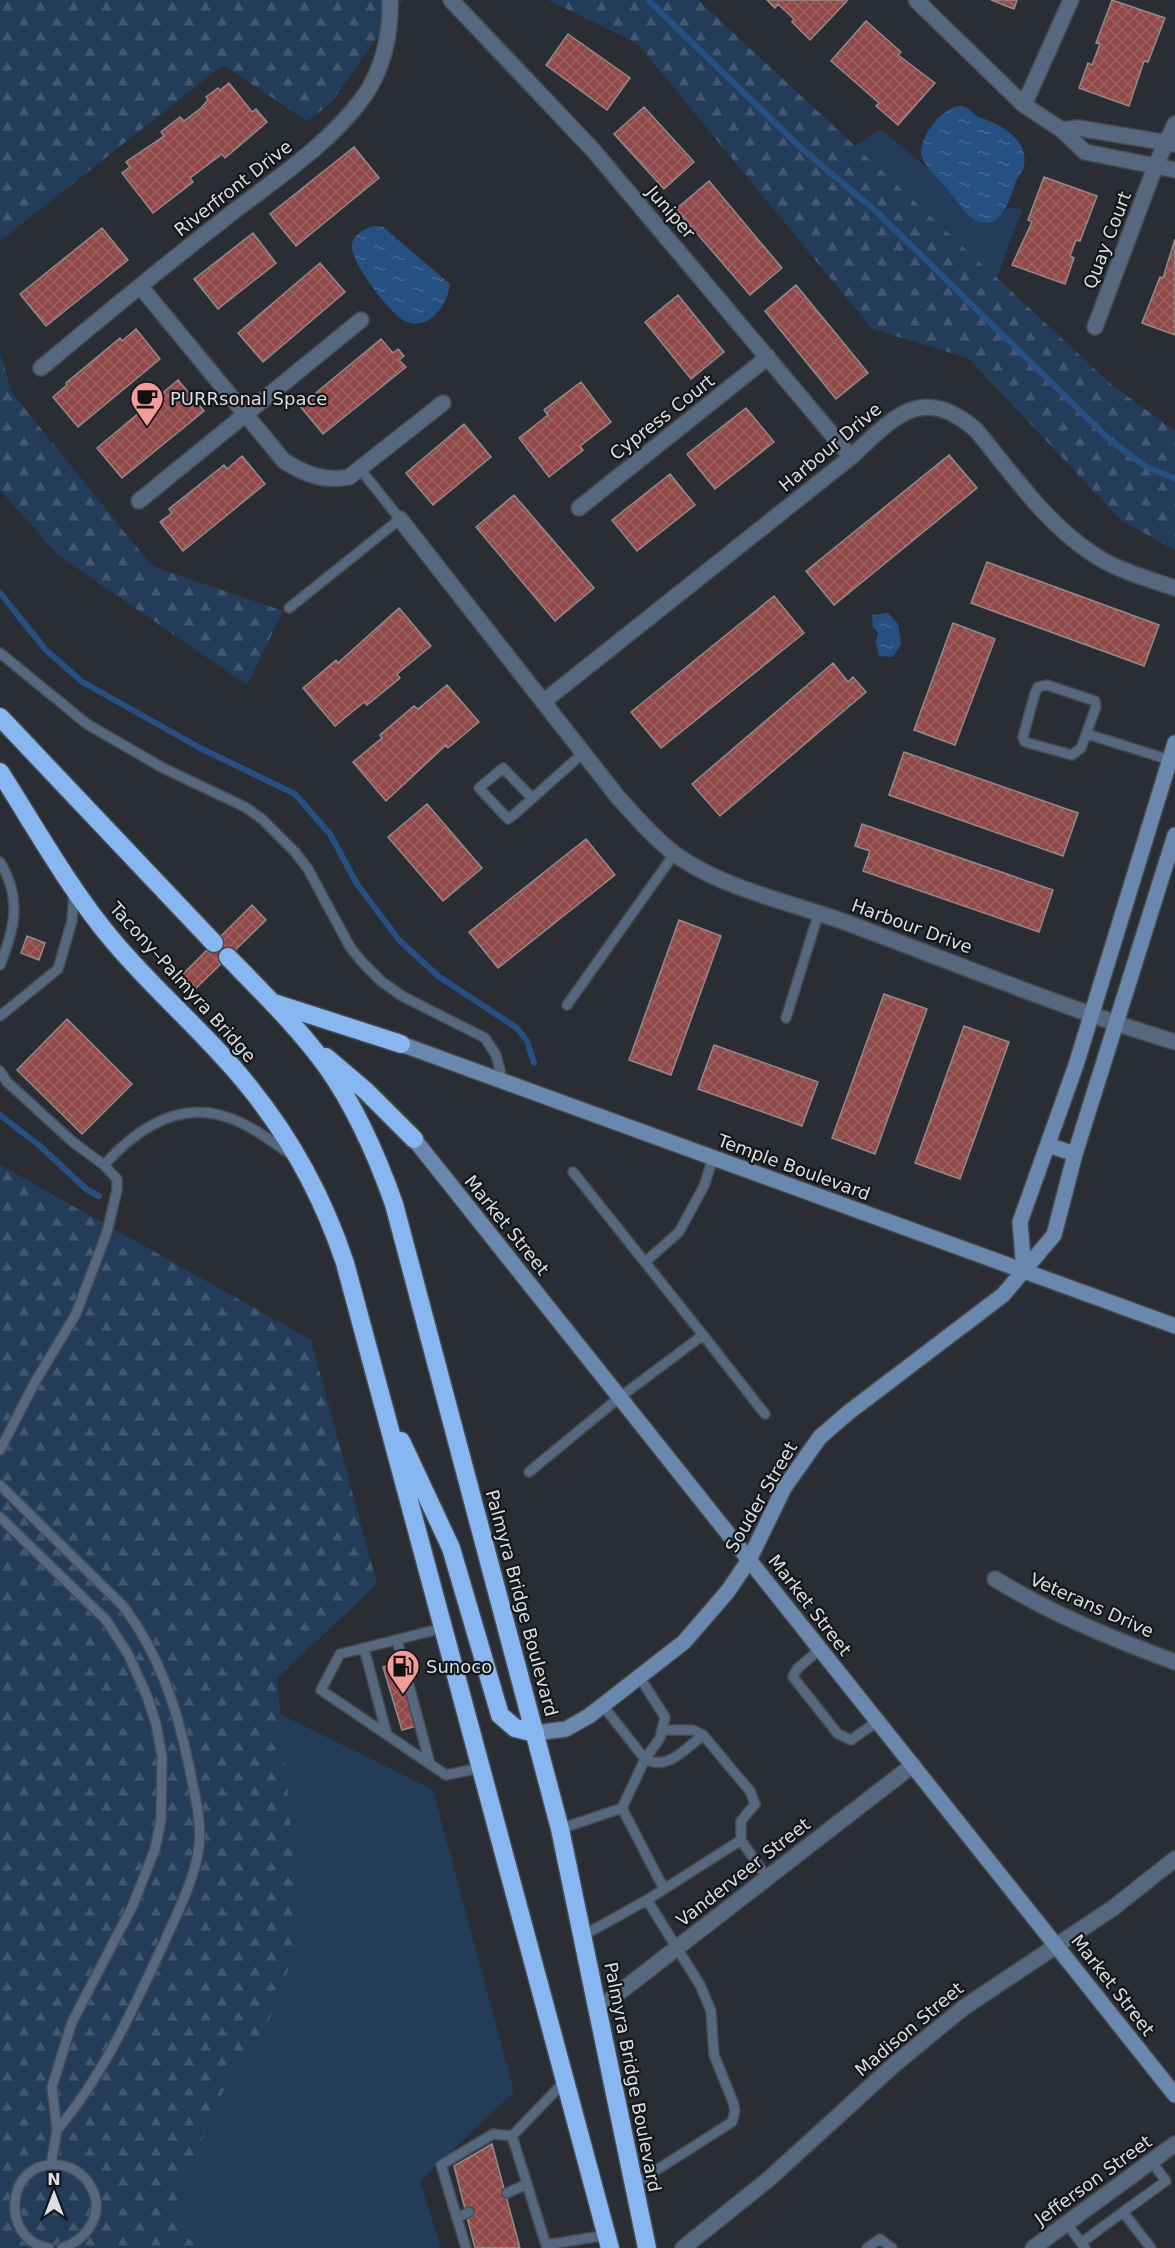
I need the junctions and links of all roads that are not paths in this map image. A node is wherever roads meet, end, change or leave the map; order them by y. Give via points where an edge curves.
1 (390, 0) edge
2 (451, 0) edge
3 (916, 0) edge
4 (1071, 0) edge
5 (1024, 105) junction
6 (1175, 124) edge
7 (1062, 130) junction
8 (1171, 144) edge
9 (1155, 167) junction
10 (1175, 170) edge
11 (140, 286) junction
12 (361, 320) dead end
13 (1095, 327) dead end
14 (768, 357) junction
15 (41, 368) dead end
16 (444, 403) dead end
17 (245, 413) junction
18 (851, 457) junction
19 (360, 469) junction
20 (139, 501) dead end
21 (579, 508) dead end
22 (400, 519) junction
23 (1175, 588) edge
24 (289, 608) dead end
25 (0, 653) edge
26 (543, 702) junction
27 (0, 717) edge
28 (1087, 734) junction
29 (1175, 743) edge
30 (583, 753) junction
31 (1172, 760) edge
32 (0, 772) edge
33 (532, 798) junction
34 (1175, 835) edge
35 (675, 853) junction
36 (0, 862) edge
37 (74, 890) junction
38 (819, 912) junction
39 (4, 942) edge
40 (214, 943) dead end
41 (228, 957) dead end
42 (0, 965) edge
43 (273, 1002) junction
44 (567, 1005) dead end
45 (1090, 1013) junction
46 (0, 1016) edge
47 (786, 1018) dead end
48 (1116, 1024) junction
49 (308, 1042) junction
50 (1175, 1042) edge
51 (401, 1044) joint
52 (0, 1071) edge
53 (503, 1082) junction
54 (414, 1139) joint
55 (1048, 1145) junction
56 (1075, 1154) junction
57 (713, 1158) junction
58 (297, 1159) junction
59 (104, 1164) junction
60 (573, 1172) dead end
61 (645, 1262) junction
62 (1024, 1271) junction
63 (1175, 1326) edge
64 (703, 1335) junction
65 (620, 1398) junction
66 (383, 1404) junction
67 (765, 1414) dead end
68 (0, 1450) edge
69 (529, 1472) dead end
70 (0, 1485) edge
71 (0, 1516) edge
72 (749, 1560) junction
73 (995, 1579) dead end
74 (444, 1628) junction
75 (397, 1640) junction
76 (364, 1648) junction
77 (820, 1649) junction
78 (1175, 1662) edge
79 (640, 1678) junction
80 (603, 1706) junction
81 (878, 1721) junction
82 (662, 1730) junction
83 (535, 1733) junction
84 (387, 1735) junction
85 (703, 1735) junction
86 (645, 1759) junction
87 (430, 1764) junction
88 (913, 1765) junction
89 (480, 1768) junction
90 (622, 1808) junction
91 (560, 1829) junction
92 (741, 1840) junction
93 (1175, 1859) edge
94 (767, 1878) junction
95 (663, 1889) junction
96 (647, 1900) junction
97 (584, 1935) junction
98 (1055, 1945) junction
99 (675, 1949) junction
100 (598, 2009) junction
101 (566, 2080) junction
102 (1175, 2095) edge
103 (57, 2130) junction
104 (512, 2136) junction
105 (1175, 2144) edge
106 (1151, 2161) junction
107 (51, 2164) junction
108 (527, 2184) junction
109 (633, 2185) junction
110 (507, 2193) dead end
111 (469, 2212) dead end
112 (1123, 2212) junction
113 (457, 2218) junction
114 (1066, 2224) junction
115 (608, 2241) edge
116 (1083, 2245) edge
117 (545, 2246) edge
118 (49, 2248) edge
119 (62, 2248) edge
120 (466, 2248) edge
121 (647, 2248) edge
122 (683, 2248) edge
123 (867, 2248) edge
124 (892, 2248) edge
125 (1033, 2248) edge
126 (1151, 2248) edge

1 - 11 street, Riverfront Drive via 384,53 376,78 346,118 308,153
2 - 14 street, Juniper via 593,150
3 - 5 street
4 - 5 street
5 - 7 street
6 - 8 street, Quay Court
7 - 8 street via 1078,128
7 - 9 street via 1085,152
8 - 9 street, Quay Court
9 - 10 street
9 - 13 street, Quay Court
11 - 15 street, Riverfront Drive
11 - 17 street
12 - 17 street
14 - 18 street, Juniper
14 - 21 street, Cypress Court
16 - 19 street
17 - 19 street via 284,461 299,470 332,481 349,477
17 - 20 street
18 - 23 street, Harbour Drive via 898,416 924,408 950,410 976,430 1062,531 1112,565
18 - 26 street, Harbour Drive
19 - 22 lane, Harbour Drive
22 - 24 lane
22 - 26 street, Harbour Drive
25 - 53 lane via 87,724 261,819 296,852 363,963 402,996 485,1038 496,1054
26 - 30 street, Harbour Drive
27 - 40 highway
28 - 28 lane via 1095,701 1047,685 1038,687 1023,731 1025,742 1072,755 1081,748
28 - 31 lane
29 - 31 street
30 - 33 lane
30 - 35 street, Harbour Drive via 624,803
31 - 45 street
32 - 37 highway, Tacony–Palmyra Bridge
33 - 33 lane via 508,819 479,788 503,768
34 - 48 street
35 - 38 street, Harbour Drive via 723,880
35 - 44 lane
36 - 39 lane via 10,882 16,915
37 - 46 lane via 72,921 58,969
37 - 58 highway, Tacony–Palmyra Bridge via 132,963 250,1088
38 - 45 street, Harbour Drive
38 - 47 lane
39 - 42 lane
41 - 43 highway
43 - 49 highway, Palmyra Bridge Boulevard
43 - 51 highway
45 - 48 street, Harbour Drive
45 - 55 street
48 - 50 street, Harbour Drive
48 - 56 street
49 - 54 highway via 366,1091
49 - 83 highway, Palmyra Bridge Boulevard via 346,1098 394,1204
51 - 53 street, Temple Boulevard
52 - 59 lane via 7,1082 74,1143
53 - 57 street, Temple Boulevard
54 - 65 street, Market Street
55 - 56 street
55 - 62 street via 1020,1222
56 - 62 street via 1054,1235
57 - 61 lane via 704,1186 679,1232
57 - 62 street, Temple Boulevard
58 - 59 lane via 236,1120 191,1113 152,1123 122,1144
58 - 66 highway via 336,1235
59 - 68 lane via 117,1179 107,1232 65,1336 35,1382
60 - 61 lane
61 - 64 lane
62 - 63 street, Temple Boulevard
62 - 72 street, Souder Street via 1003,1294 820,1437 784,1488
64 - 65 lane
64 - 67 lane
65 - 69 lane
65 - 72 street, Market Street
66 - 74 highway
66 - 83 highway via 452,1548 500,1715 515,1728
70 - 103 lane via 124,1607 139,1627 168,1686 197,1802 199,1844 195,1871 185,1897 95,2078
71 - 103 lane via 106,1620 128,1654 147,1696 162,1756 161,1820 155,1849 133,1905 72,2022 52,2087
72 - 77 street, Market Street
72 - 79 street, Souder Street via 713,1610
73 - 78 street, Veterans Drive via 1073,1622
74 - 75 lane
74 - 89 highway
75 - 76 lane
75 - 87 lane
76 - 84 lane
76 - 84 lane via 340,1654 321,1690
77 - 81 street, Market Street
77 - 81 lane via 793,1677 838,1734 851,1740
79 - 80 street, Souder Street
79 - 82 lane via 664,1717
80 - 83 street, Souder Street via 566,1729
80 - 86 lane
81 - 88 street, Market Street
82 - 85 lane via 693,1730
82 - 86 lane
83 - 91 highway, Palmyra Bridge Boulevard
84 - 87 lane
85 - 86 lane via 663,1764
85 - 92 lane via 753,1798 752,1811 741,1821
86 - 90 lane
87 - 89 lane via 446,1775
88 - 94 street, Vanderveer Street
88 - 98 street, Market Street
89 - 101 highway
90 - 91 lane
90 - 95 lane
91 - 97 highway, Palmyra Bridge Boulevard
92 - 94 lane
92 - 95 lane
93 - 98 street, Madison Street via 1113,1908
94 - 99 street, Vanderveer Street
95 - 96 lane
96 - 97 lane
96 - 99 lane
97 - 100 highway, Palmyra Bridge Boulevard
98 - 102 street, Market Street
98 - 122 street, Madison Street via 998,1982 928,2037 770,2178
99 - 100 street, Vanderveer Street
99 - 109 lane via 700,1985 711,2011 714,2055 735,2111 732,2122
100 - 109 highway, Palmyra Bridge Boulevard
101 - 104 lane
101 - 115 highway
103 - 107 lane
104 - 108 lane
104 - 113 lane via 493,2134 441,2165
105 - 106 street, Jefferson Street
106 - 112 lane via 1166,2181
106 - 114 street, Jefferson Street
107 - 118 lane via 29,2172 18,2183 11,2209 27,2240
107 - 119 lane via 66,2166 84,2177 93,2189 96,2210 87,2232
108 - 110 lane
108 - 117 lane
109 - 121 highway, Palmyra Bridge Boulevard
111 - 113 lane
112 - 116 lane
112 - 126 lane
113 - 120 lane
114 - 116 lane
114 - 125 street, Jefferson Street
115 - 117 lane
123 - 124 lane via 880,2239

